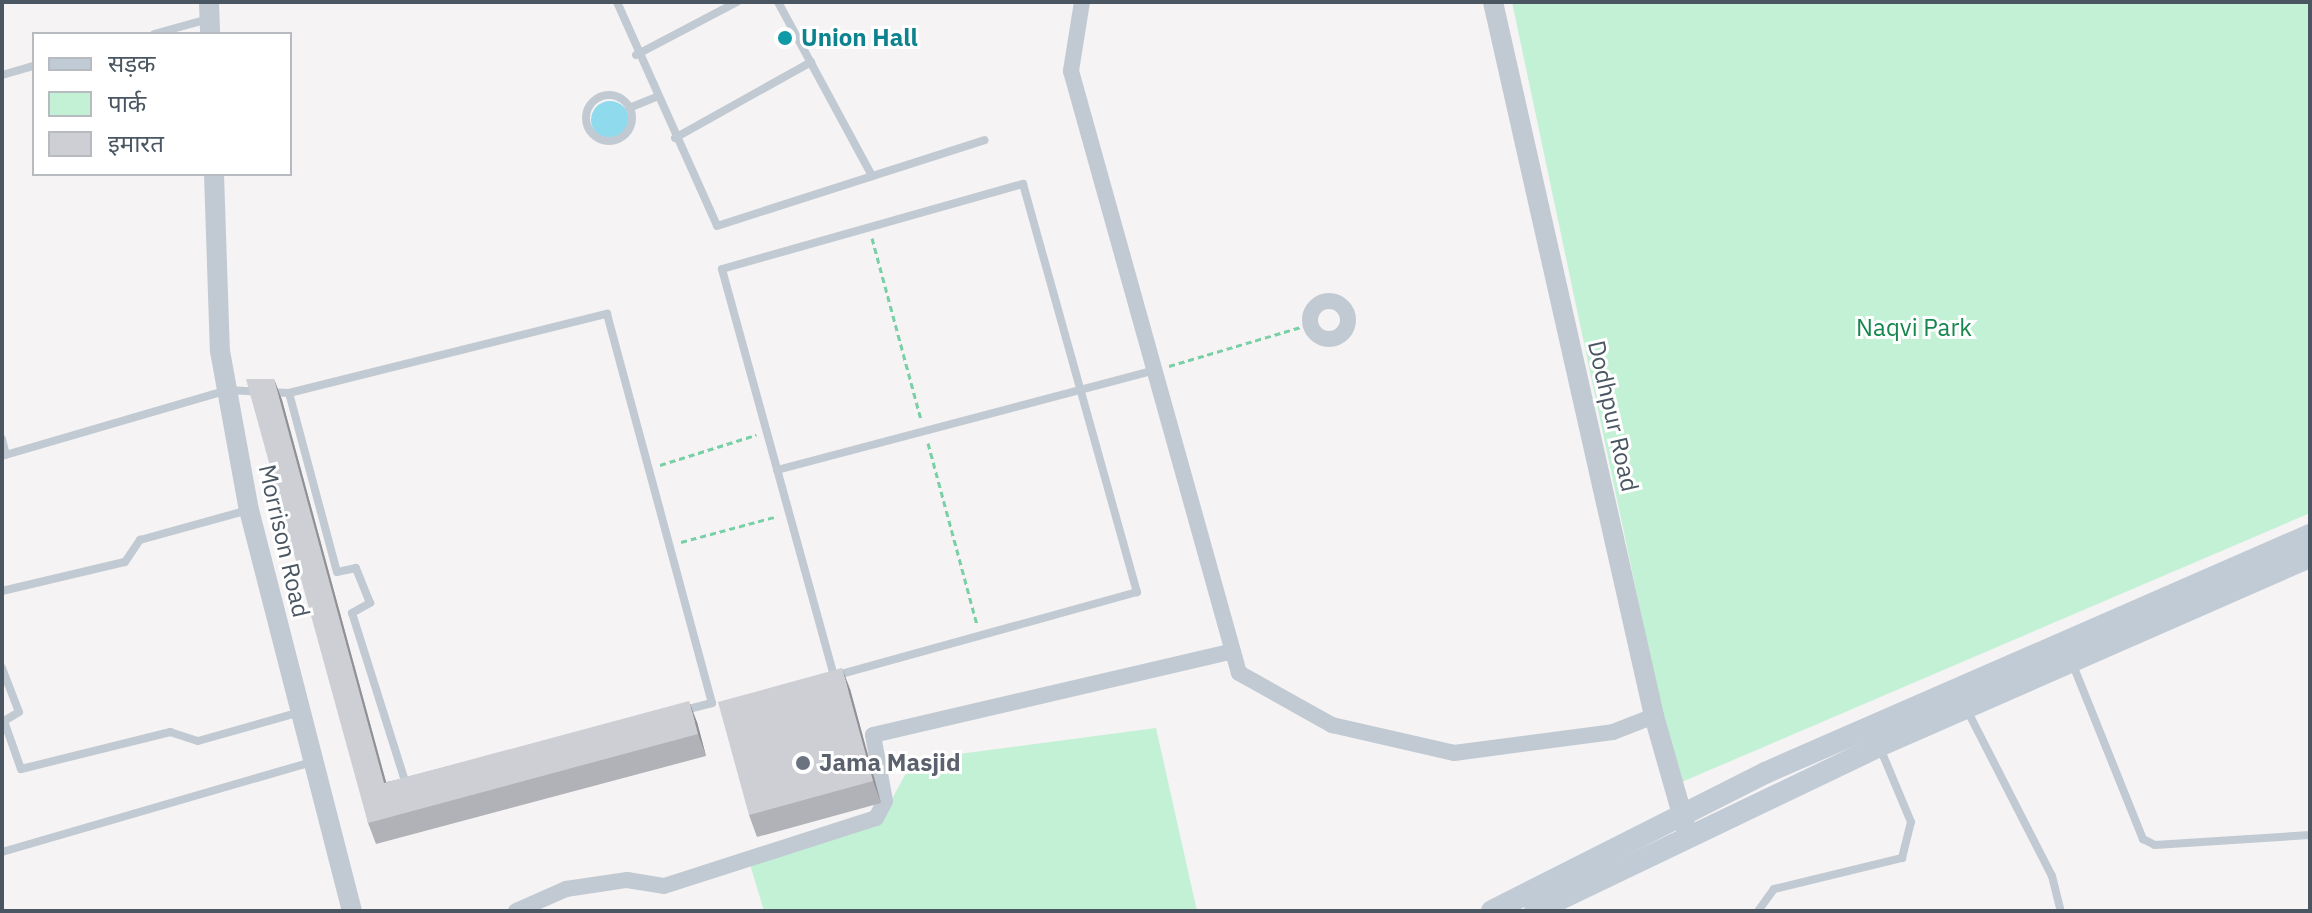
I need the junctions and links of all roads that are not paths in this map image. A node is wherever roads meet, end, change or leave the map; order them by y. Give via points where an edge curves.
1 (617, 2) edge
2 (737, 2) edge
3 (778, 2) edge
4 (1082, 2) edge
5 (1493, 2) edge
6 (210, 18) edge
7 (161, 32) edge
8 (636, 55) junction
9 (811, 62) junction
10 (32, 67) edge
11 (2, 75) edge
12 (656, 97) junction
13 (629, 108) junction
14 (675, 138) junction
15 (985, 140) dead end
16 (214, 176) edge
17 (872, 176) junction
18 (1158, 369) junction
19 (227, 390) junction
20 (1081, 390) junction
21 (289, 393) junction
22 (2, 439) edge
23 (4, 456) edge
24 (777, 470) junction
25 (249, 510) junction
26 (2310, 535) edge
27 (2310, 557) edge
28 (2, 591) edge
29 (1231, 652) junction
30 (2073, 665) junction
31 (2, 668) edge
32 (1955, 690) junction
33 (1967, 711) junction
34 (297, 713) junction
35 (1654, 716) junction
36 (1879, 746) junction
37 (313, 761) junction
38 (1682, 816) junction
39 (2310, 835) edge
40 (1690, 840) junction
41 (2, 852) edge
42 (352, 911) edge
43 (516, 911) edge
44 (1492, 911) edge
45 (1535, 911) edge
46 (1758, 911) edge
47 (2061, 911) edge

1 - 8 lane
2 - 8 lane
3 - 9 lane
4 - 18 street via 1071,71
5 - 35 street, Dodhpur Road
6 - 7 lane
8 - 12 lane
9 - 14 lane
9 - 17 lane
10 - 11 lane
12 - 13 lane
12 - 14 lane
13 - 13 lane via 630,126 618,139 600,139 588,127 587,110 599,97 616,96
14 - 17 lane via 717,226
15 - 17 lane
16 - 19 street, Morrison Road
18 - 20 lane
18 - 29 street
19 - 21 lane
19 - 23 lane
19 - 25 street, Morrison Road
20 - 24 lane
20 - 24 lane via 1023,184 722,269
20 - 24 lane via 1137,592 834,676
21 - 21 lane via 337,572 356,568 370,603 352,613 405,781 712,703 607,314
22 - 23 lane
25 - 28 lane via 140,540 125,562
25 - 34 street, Morrison Road
26 - 32 main road
27 - 30 main road
29 - 35 street via 1239,673 1332,725 1454,753 1613,732
29 - 43 street via 873,735 885,801 876,818 664,886 627,880 566,889
30 - 33 main road
30 - 39 lane via 2143,839 2155,845
31 - 34 lane via 19,712 4,721 21,769 170,732 198,741
32 - 33 lane
32 - 38 main road
33 - 36 main road
33 - 47 lane via 2052,876
34 - 37 street, Morrison Road
35 - 38 street, Dodhpur Road
36 - 40 main road
36 - 46 lane via 1911,822 1902,858 1774,889
37 - 41 lane
37 - 42 street, Morrison Road
38 - 40 street, Dodhpur Road
38 - 44 main road
40 - 45 main road

